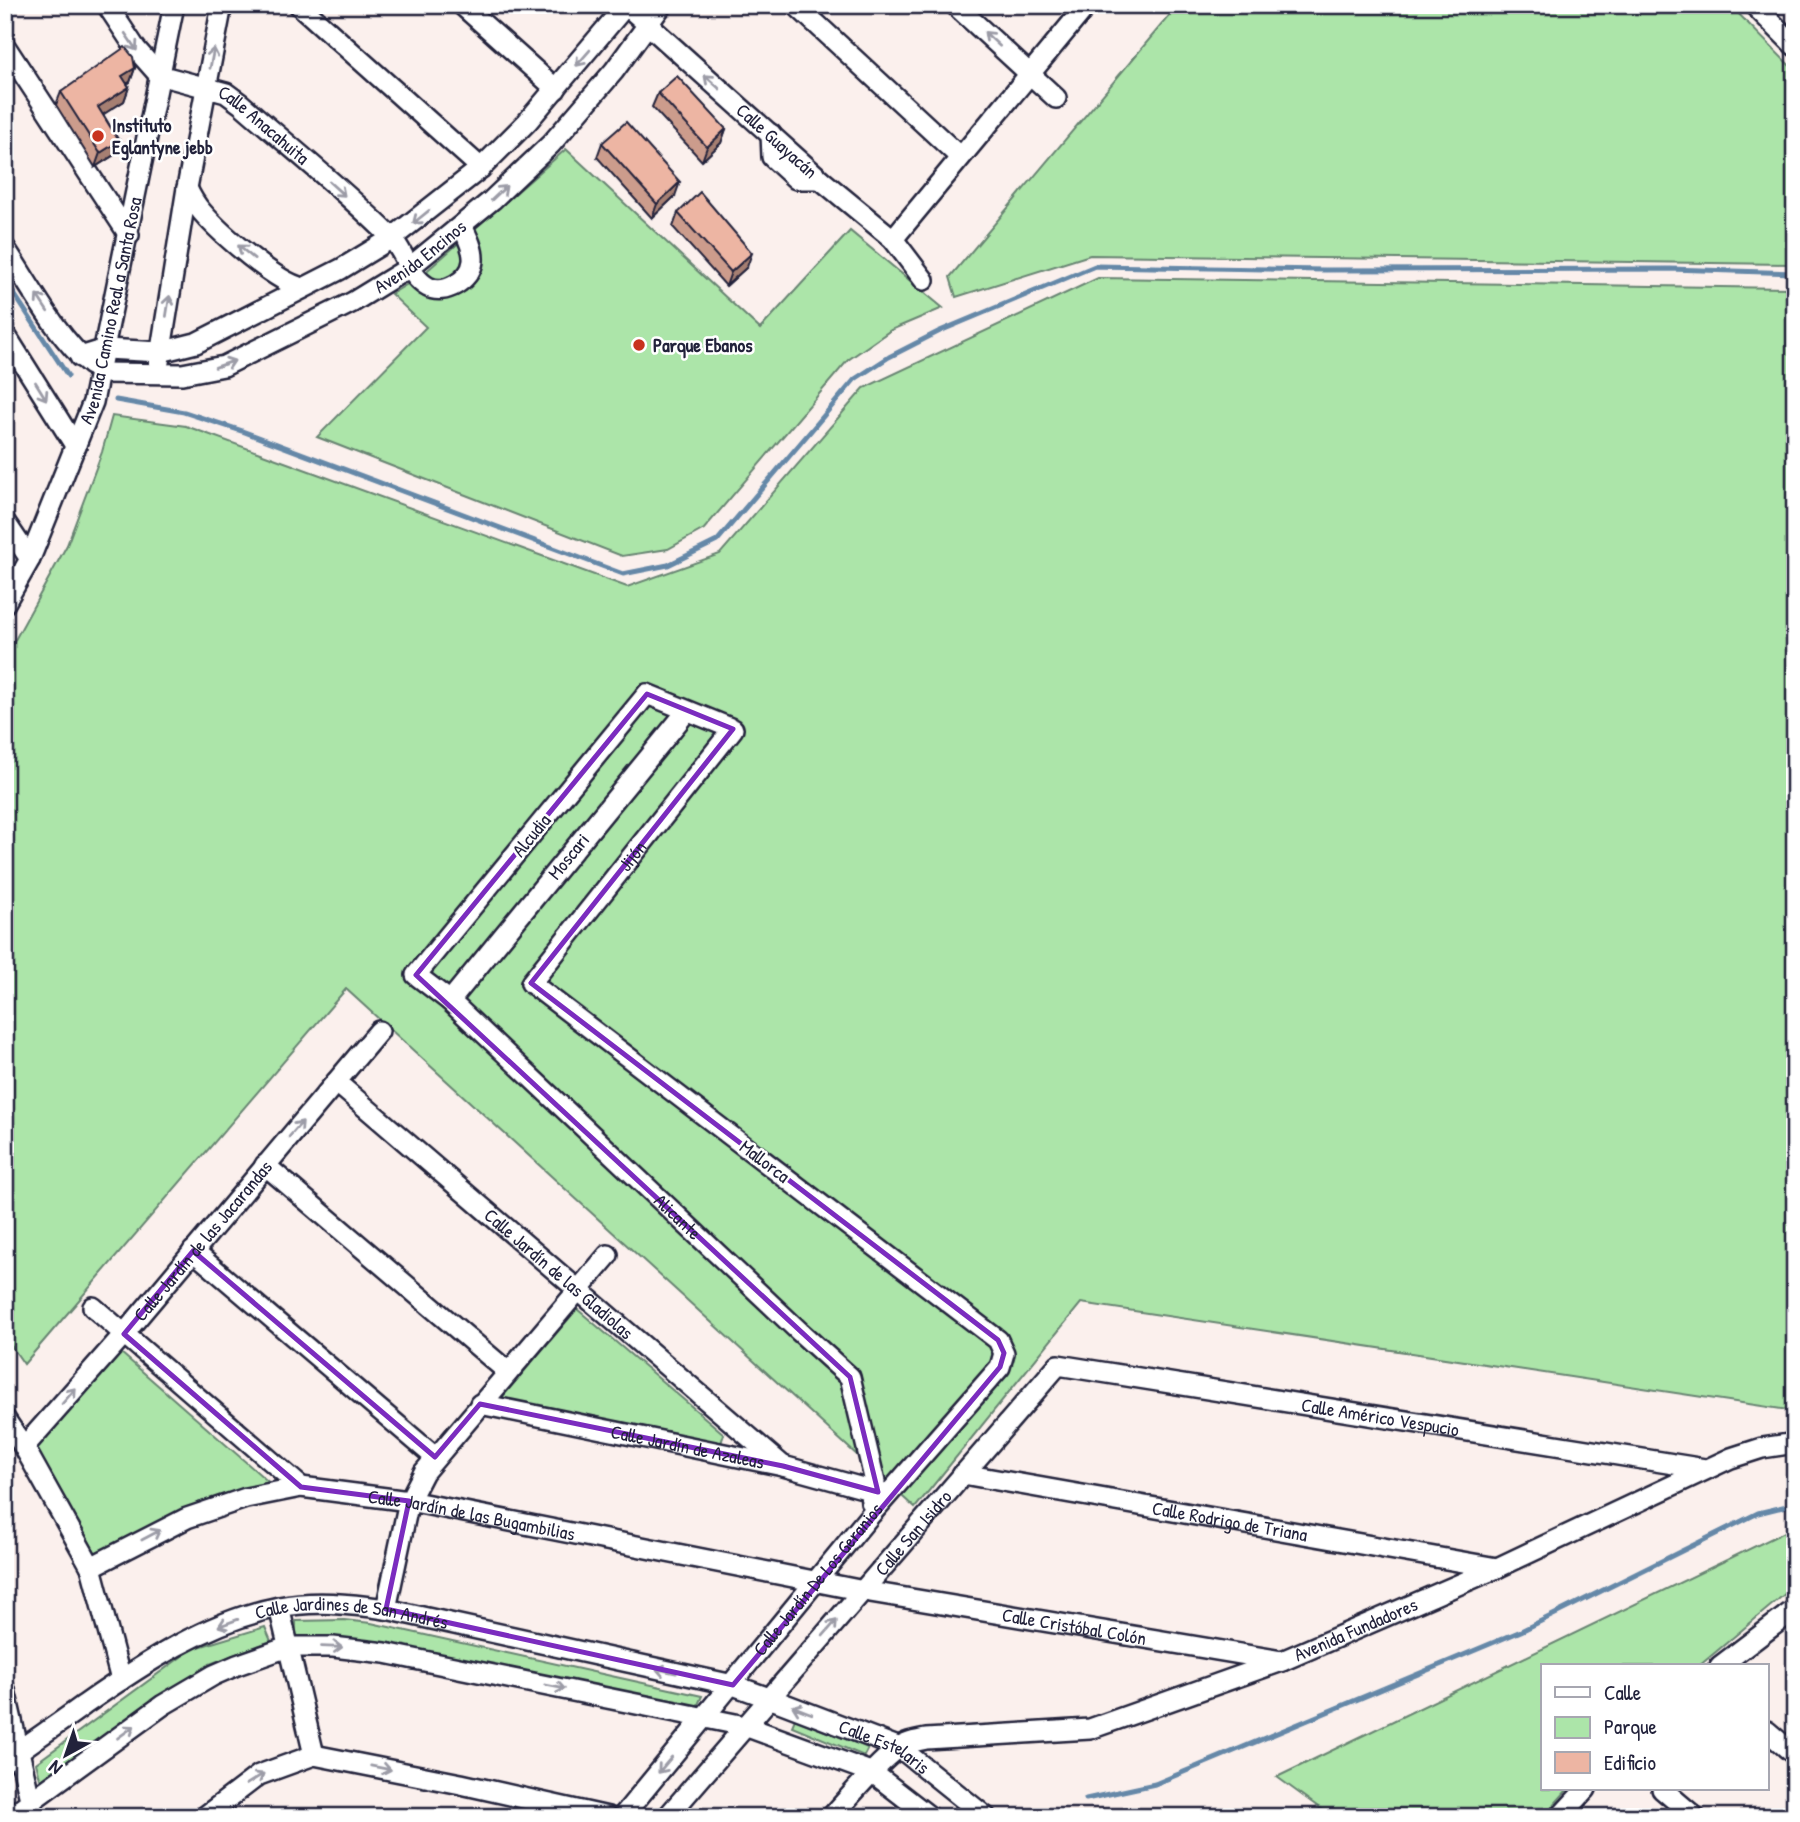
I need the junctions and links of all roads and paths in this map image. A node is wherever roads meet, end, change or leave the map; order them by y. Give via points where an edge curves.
1 (107, 5) edge
2 (174, 5) edge
3 (222, 5) edge
4 (299, 5) edge
5 (462, 5) edge
6 (626, 5) edge
7 (662, 5) edge
8 (796, 5) edge
9 (955, 5) edge
10 (1087, 5) edge
11 (1754, 5) edge
12 (649, 25) junction
13 (5, 46) edge
14 (1795, 46) edge
15 (1029, 73) junction
16 (159, 75) junction
17 (206, 86) junction
18 (556, 89) junction
19 (1056, 98) dead end
20 (960, 157) junction
21 (481, 169) junction
22 (187, 188) junction
23 (462, 226) junction
24 (129, 235) junction
25 (392, 238) junction
26 (893, 239) junction
27 (5, 248) edge
28 (410, 267) junction
29 (924, 280) dead end
30 (303, 289) junction
31 (5, 334) edge
32 (106, 349) junction
33 (160, 352) junction
34 (80, 357) junction
35 (100, 373) junction
36 (158, 374) junction
37 (76, 447) junction
38 (5, 522) edge
39 (30, 559) junction
40 (5, 603) edge
41 (687, 711) junction
42 (416, 975) joint
43 (531, 983) joint
44 (450, 1001) junction
45 (379, 1031) dead end
46 (336, 1082) junction
47 (265, 1165) junction
48 (193, 1251) junction
49 (608, 1255) dead end
50 (578, 1290) junction
51 (93, 1307) dead end
52 (124, 1334) junction
53 (998, 1340) joint
54 (1056, 1366) joint
55 (508, 1372) junction
56 (480, 1404) junction
57 (5, 1419) edge
58 (1795, 1443) edge
59 (24, 1447) junction
60 (435, 1457) junction
61 (783, 1466) junction
62 (1705, 1469) junction
63 (963, 1474) junction
64 (301, 1488) junction
65 (870, 1490) junction
66 (409, 1500) junction
67 (871, 1514) junction
68 (91, 1567) junction
69 (1497, 1568) junction
70 (818, 1581) junction
71 (864, 1591) junction
72 (279, 1607) junction
73 (386, 1609) junction
74 (1795, 1609) edge
75 (288, 1647) junction
76 (1282, 1661) junction
77 (1723, 1664) edge
78 (121, 1679) junction
79 (733, 1685) junction
80 (5, 1690) edge
81 (769, 1698) junction
82 (706, 1717) junction
83 (745, 1726) junction
84 (1769, 1733) edge
85 (900, 1748) junction
86 (314, 1755) junction
87 (1795, 1755) edge
88 (12, 1756) edge
89 (873, 1773) junction
90 (1585, 1790) edge
91 (1663, 1790) edge
92 (32, 1808) edge
93 (9, 1817) edge
94 (204, 1817) edge
95 (608, 1817) edge
96 (622, 1817) edge
97 (667, 1817) edge
98 (831, 1817) edge
99 (930, 1817) edge
100 (986, 1817) edge
101 (1560, 1817) edge
102 (1695, 1817) edge

1 -> 16 street
2 - 16 street, Avenida Camino Real a Santa Rosa
17 -> 3 street
4 - 21 street
5 - 18 street
6 - 12 street, Calle Guayacán
6 -> 18 street, Avenida Encinos
7 - 12 street, Avenida Encinos
8 - 20 street
15 -> 9 street
10 - 15 street
11 - 14 street
23 -> 12 street, Avenida Encinos via 551,144
26 -> 12 street, Calle Guayacán
13 - 24 street
15 - 19 street
15 - 20 street
16 - 17 street, Calle Anacahuita
16 - 24 street, Avenida Camino Real a Santa Rosa
17 - 22 street
17 -> 25 street, Calle Anacahuita via 241,104
18 - 21 street, Avenida Encinos
20 - 26 street
21 -> 25 street, Avenida Encinos
30 -> 22 street via 289,284 235,243 203,213
33 -> 22 street
23 - 28 street, Avenida Encinos
23 - 28 street, Calle Anacahuita via 473,261 469,273 456,284 430,289
24 - 32 street, Avenida Camino Real a Santa Rosa
25 - 28 street, Calle Anacahuita
25 - 30 street, Avenida Encinos
26 - 29 street, Calle Guayacán
34 -> 27 street
36 -> 28 street, Avenida Encinos via 224,366 353,302
30 - 33 street, Avenida Encinos via 195,342
31 -> 37 street
32 - 33 street, Avenida Encinos
32 - 34 street
32 - 35 street, Avenida Camino Real a Santa Rosa
33 - 36 street
34 - 35 street
35 - 36 street, Avenida Encinos
35 - 37 street, Avenida Camino Real a Santa Rosa
37 - 39 street, Avenida Camino Real a Santa Rosa
38 - 39 street
39 - 40 street, Avenida Camino Real a Santa Rosa
41 - 42 street, Alcudia via 647,694
41 - 43 street, Jijón via 733,729
41 - 44 street, Moscari
42 - 44 street, Alicante
43 - 53 street, Mallorca
44 - 65 street, Alicante via 850,1377 875,1482
45 - 46 street, Calle Jardín de las Jacarandas
47 -> 46 street, Calle Jardín de las Jacarandas
46 - 50 street, Calle Jardín de las Gladiolas
47 - 48 street, Calle Jardín de las Jacarandas
47 - 55 street
48 - 52 street, Calle Jardín de las Jacarandas
48 - 60 street
49 - 50 street
50 - 55 street
50 - 61 street, Calle Jardín de las Gladiolas
51 - 52 street
59 -> 52 street, Calle Jardín de las Jacarandas
52 - 64 street
53 - 67 street, Calle Jardín De Los Geranios via 1004,1353 1000,1367
54 - 62 street, Calle Américo Vespucio
54 - 63 street, Calle San Isidro
55 - 56 street
56 - 60 street
56 - 61 street, Calle Jardín de Azaleas
57 - 59 street
58 - 62 street, Avenida Fundadores via 1762,1448
59 - 68 street
60 - 66 street
61 - 65 street, Calle Jardín de Azaleas
62 - 69 street, Avenida Fundadores
63 - 69 street, Calle Rodrigo de Triana
63 - 71 street, Calle San Isidro
64 - 66 street, Calle Jardín de las Bugambilias
68 -> 64 street, Calle Jardín de las Bugambilias via 187,1518 246,1498
65 - 67 street
66 - 70 street, Calle Jardín de las Bugambilias
66 - 73 street
67 - 70 street, Calle Jardín De Los Geranios
68 - 78 street
69 - 76 street, Avenida Fundadores
70 - 71 street, Calle Jardín de las Bugambilias
70 - 79 street, Calle Jardín De Los Geranios
71 - 76 street, Calle Cristóbal Colón
81 -> 71 street, Calle San Isidro
72 - 73 street, Calle Jardines de San Andrés via 315,1603
72 - 75 street
72 -> 78 street, Calle Jardines de San Andrés via 203,1633
79 -> 73 street, Calle Jardines de San Andrés
74 - 77 street
75 -> 82 street, Calle Jardines de San Andrés via 361,1648
75 - 86 street
92 -> 75 street, Calle Jardines de San Andrés via 185,1691
76 - 85 street, Avenida Fundadores via 1082,1731 926,1739
78 - 88 street, Calle Jardines de San Andrés
79 - 81 street, Calle Jardines de San Andrés
79 - 82 street, Calle Jardín De Los Geranios
80 - 88 street
81 - 83 street
85 -> 81 street, Calle Estelaris
82 - 83 street, Calle Jardines de San Andrés
82 -> 96 street, Calle Jardín De Los Geranios
83 - 89 street, Calle Estelaris
83 - 97 street
84 - 87 street
85 - 89 street
85 - 100 street, Calle Estelaris
94 -> 86 street via 259,1775
86 -> 95 street
88 - 92 street
89 - 98 street
89 - 99 street, Calle Estelaris
90 - 101 street
91 - 102 street
92 - 93 street, Calle Jardines de San Andrés

